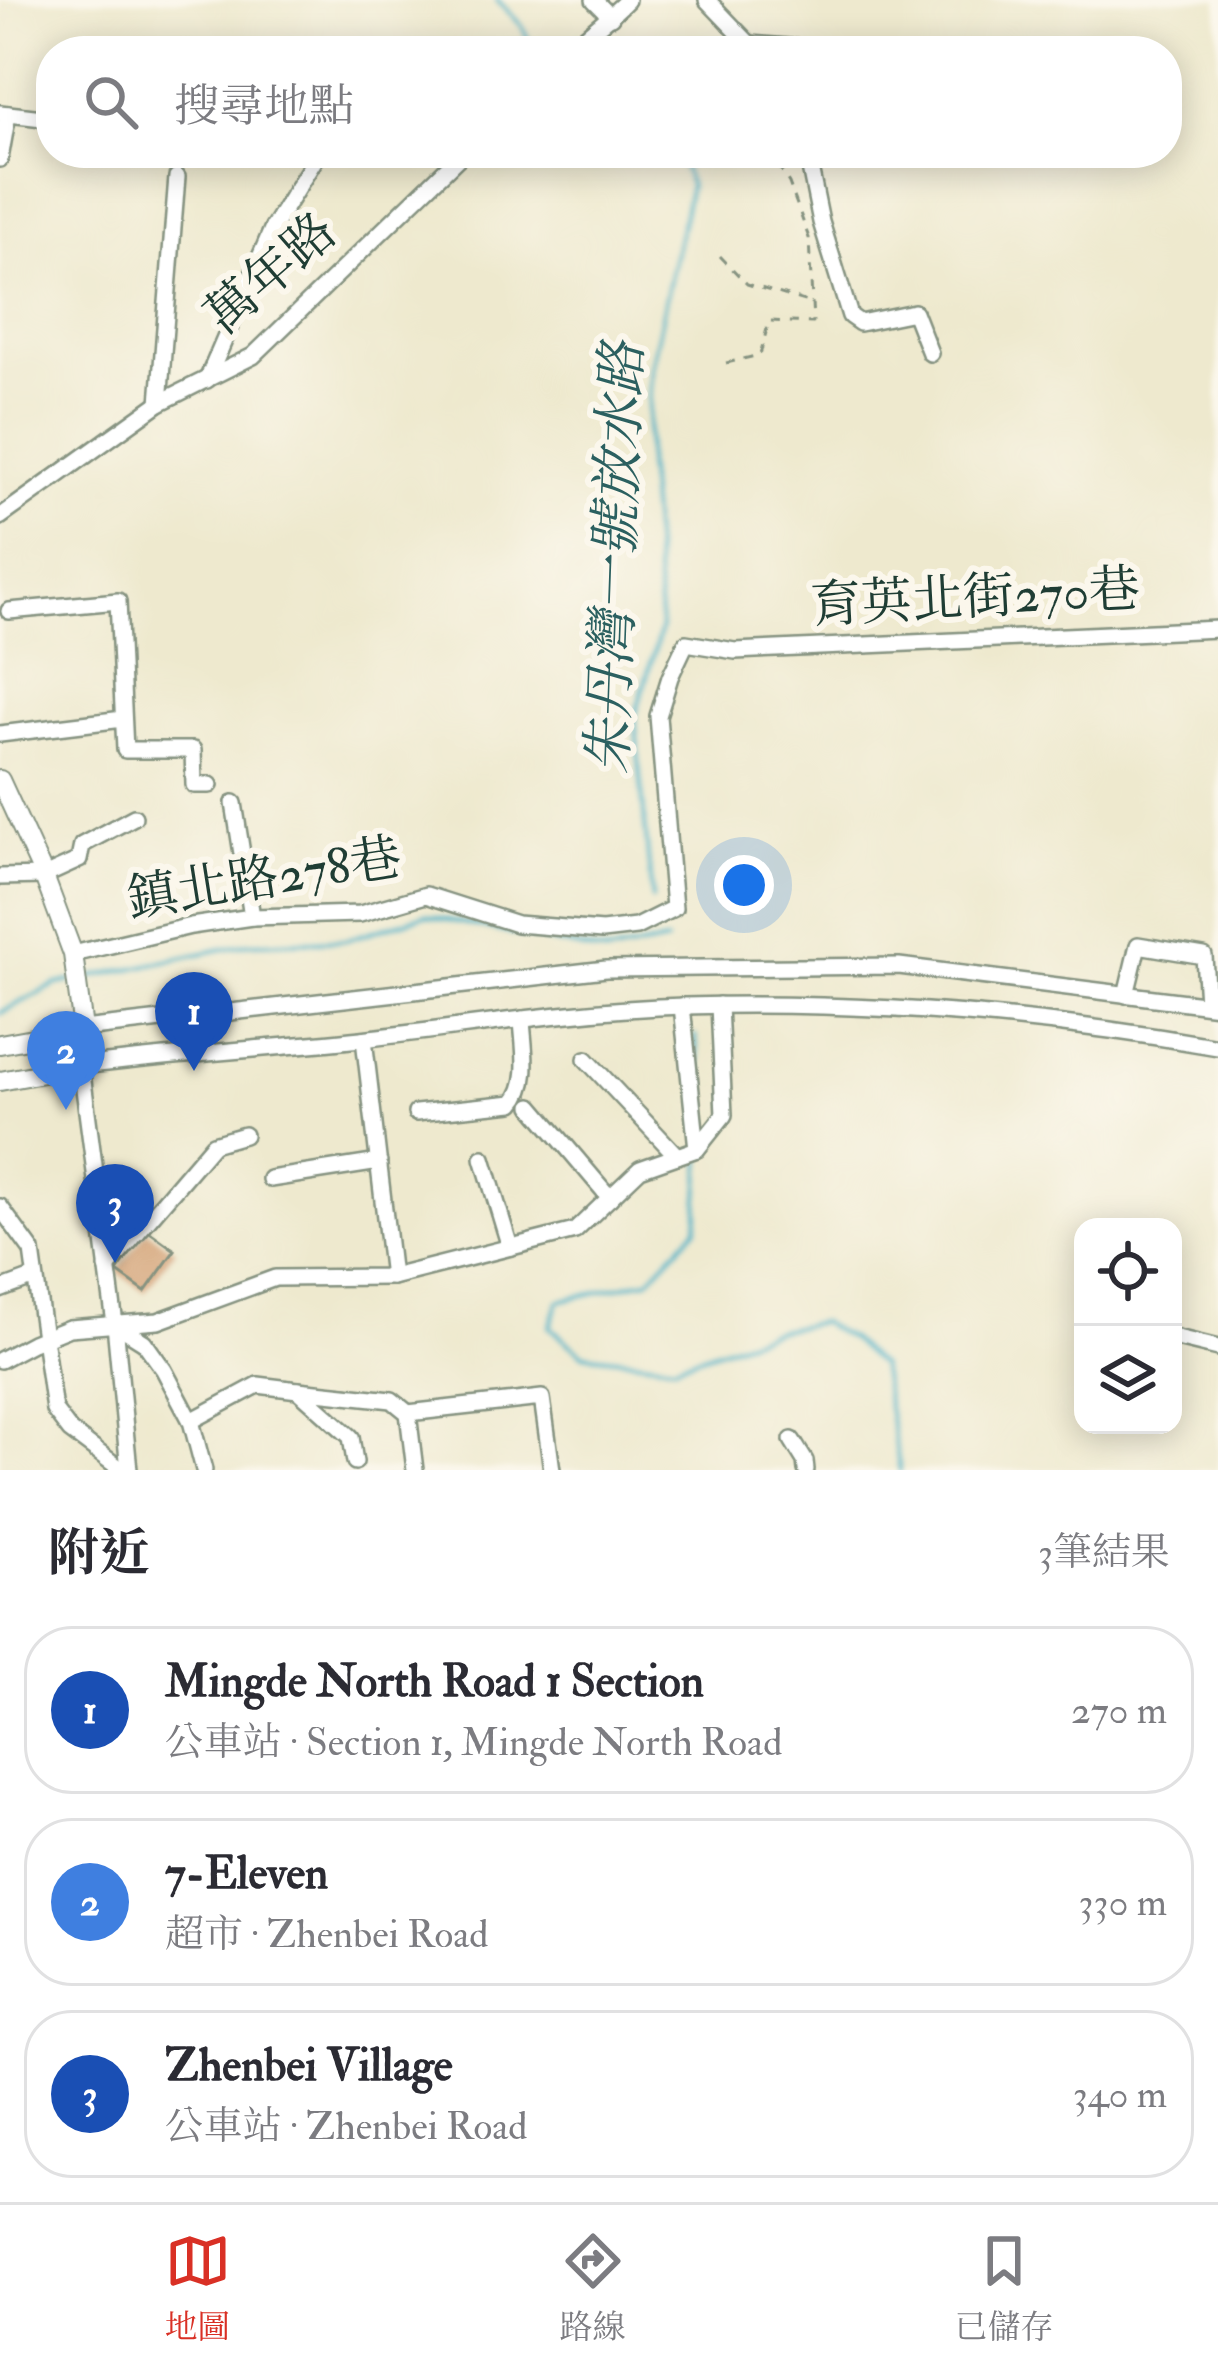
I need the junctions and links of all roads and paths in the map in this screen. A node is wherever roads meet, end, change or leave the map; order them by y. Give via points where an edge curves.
1 (594, 0) edge
2 (627, 0) edge
3 (707, 0) edge
4 (611, 17) junction
5 (583, 36) edge
6 (742, 36) edge
7 (4, 113) edge
8 (36, 117) edge
9 (0, 159) edge
10 (310, 168) edge
11 (447, 168) edge
12 (780, 168) edge
13 (810, 168) edge
14 (178, 177) dead end
15 (720, 256) dead end
16 (811, 303) junction
17 (930, 353) dead end
18 (726, 363) dead end
19 (208, 380) junction
20 (158, 403) junction
21 (0, 517) edge
22 (10, 610) dead end
23 (1218, 629) edge
24 (124, 718) junction
25 (0, 734) edge
26 (0, 780) edge
27 (210, 784) dead end
28 (234, 803) dead end
29 (134, 818) dead end
30 (44, 876) junction
31 (0, 877) edge
32 (674, 908) joint
33 (252, 917) junction
34 (74, 960) junction
35 (1126, 995) junction
36 (719, 1005) junction
37 (1213, 1005) edge
38 (682, 1006) junction
39 (523, 1019) junction
40 (83, 1029) junction
41 (364, 1039) junction
42 (0, 1044) edge
43 (1218, 1047) edge
44 (586, 1059) dead end
45 (81, 1066) junction
46 (0, 1081) edge
47 (532, 1106) dead end
48 (416, 1113) dead end
49 (244, 1135) dead end
50 (697, 1149) junction
51 (677, 1156) junction
52 (483, 1158) dead end
53 (379, 1162) junction
54 (270, 1179) dead end
55 (610, 1198) junction
56 (0, 1207) edge
57 (510, 1247) junction
58 (107, 1268) junction
59 (35, 1277) junction
60 (392, 1277) junction
61 (0, 1290) edge
62 (115, 1324) junction
63 (43, 1339) junction
64 (1182, 1339) edge
65 (1218, 1348) edge
66 (0, 1360) edge
67 (298, 1390) junction
68 (408, 1413) junction
69 (191, 1421) junction
70 (792, 1440) dead end
71 (355, 1462) dead end
72 (125, 1470) edge
73 (204, 1470) edge
74 (415, 1470) edge
75 (552, 1470) edge
76 (806, 1470) edge

1 - 4 street
2 - 4 street
3 - 6 street
4 - 5 street
7 - 8 street
7 - 9 street
10 - 19 street via 273,227
11 - 19 street, 萬年路 via 253,356
12 - 16 path via 809,238
13 - 17 street via 850,316 860,323 914,312
14 - 20 street
15 - 16 path via 747,284
16 - 18 path via 813,323 769,321 760,355
19 - 20 street, 萬年路
20 - 21 street, 萬年路
22 - 24 street via 118,601
23 - 32 street, 育英北街270巷 via 735,651 686,643 658,716
24 - 25 street
24 - 27 street via 125,750 193,750 194,784
26 - 30 main road
28 - 33 street
29 - 30 street
30 - 31 street
30 - 34 main road
32 - 33 street, 鎮北路278巷 via 636,927 602,932 518,924 426,895 361,914
33 - 34 street, 鎮北路278巷
34 - 40 main road
35 - 37 street
35 - 37 street via 1138,945 1204,956
35 - 40 street via 899,966 606,968
36 - 38 street
36 - 43 street via 987,1015
36 - 50 street via 724,1115
38 - 39 street
38 - 50 street
39 - 41 street
39 - 48 street via 524,1087 514,1103
40 - 42 main road
40 - 45 main road
41 - 45 street
41 - 53 street
44 - 51 street
45 - 46 main road
45 - 58 street
47 - 55 street
49 - 58 street via 213,1144
50 - 51 street
51 - 55 street via 640,1169
52 - 57 street
53 - 54 street
53 - 60 street
55 - 57 street via 575,1231
56 - 59 street via 32,1251
57 - 60 street
58 - 62 street
59 - 61 street
59 - 63 street
60 - 62 street via 275,1278 158,1321
62 - 63 street
62 - 69 street via 144,1342
62 - 72 street
63 - 66 street
63 - 72 street via 54,1410
64 - 65 street
67 - 68 street via 392,1400
67 - 69 street via 258,1385
67 - 71 street via 351,1437
68 - 74 street
68 - 75 street via 542,1398
69 - 73 street
70 - 76 street

